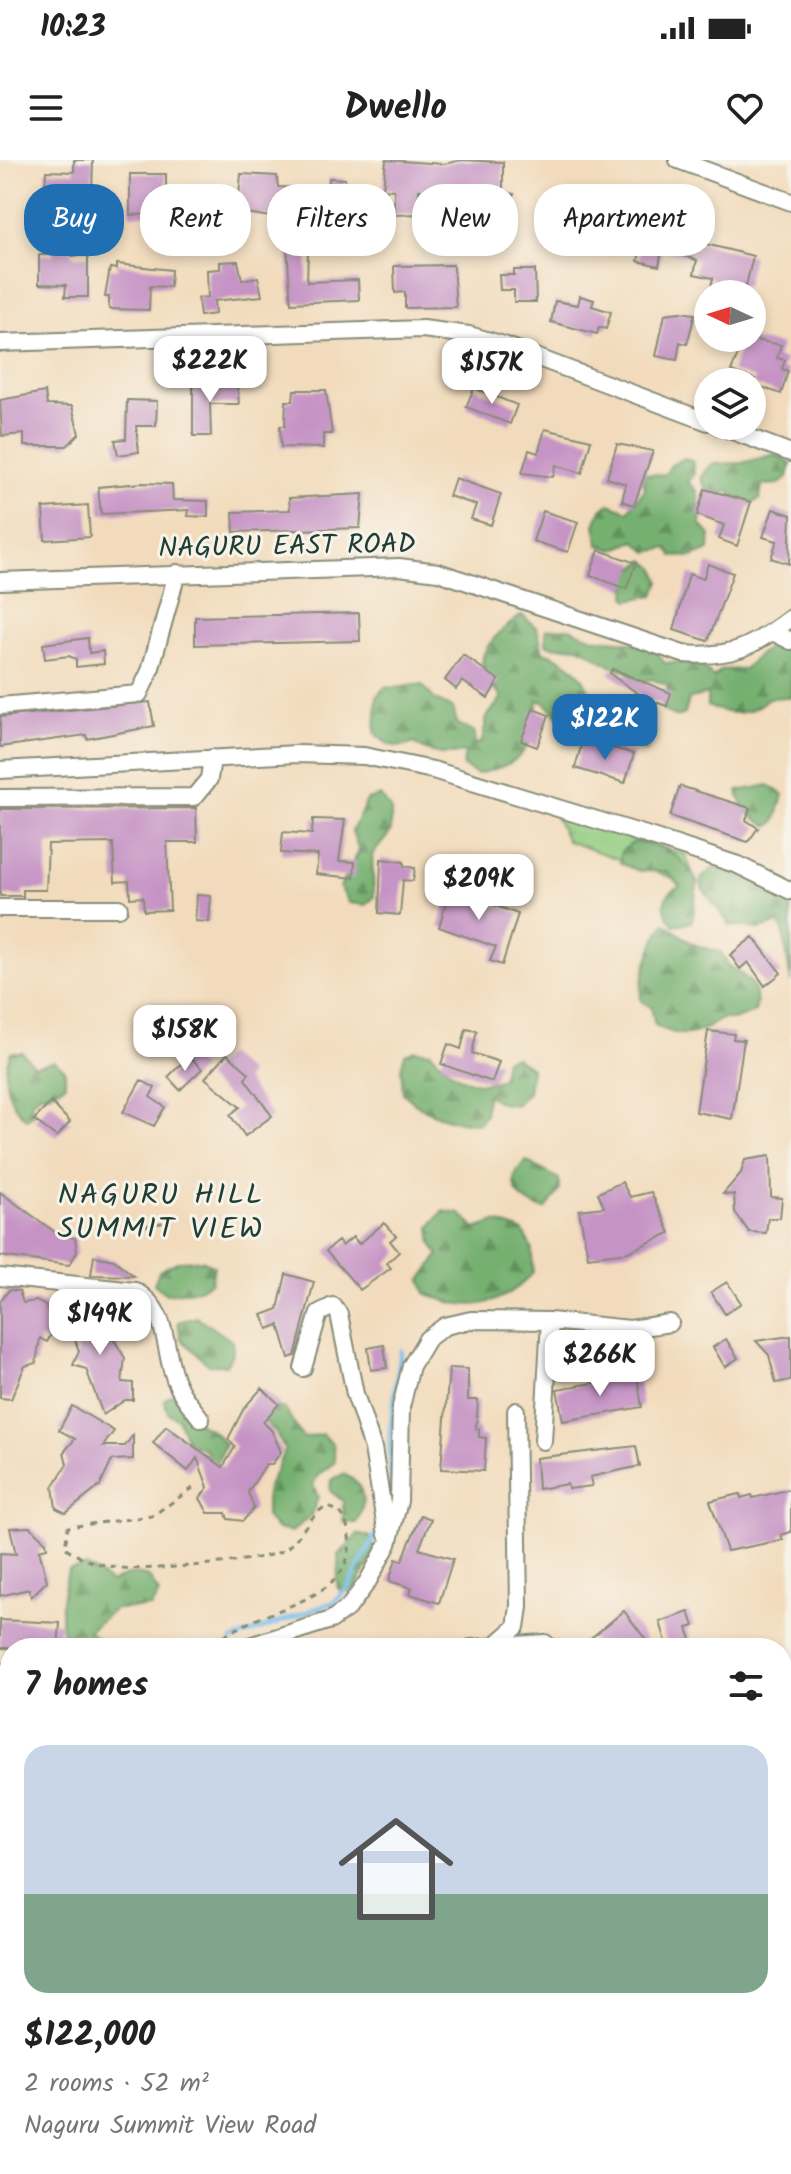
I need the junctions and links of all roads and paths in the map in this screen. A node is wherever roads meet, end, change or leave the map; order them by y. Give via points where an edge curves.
1 (678, 160) edge
2 (791, 202) edge
3 (0, 343) edge
4 (694, 417) edge
5 (756, 440) edge
6 (791, 453) edge
7 (177, 573) junction
8 (0, 581) edge
9 (791, 618) edge
10 (773, 632) junction
11 (791, 641) edge
12 (0, 706) edge
13 (212, 758) junction
14 (0, 770) edge
15 (0, 798) edge
16 (791, 891) edge
17 (0, 908) edge
18 (119, 908) dead end
19 (172, 1221) dead end
20 (145, 1226) dead end
21 (0, 1277) edge
22 (550, 1321) junction
23 (670, 1323) dead end
24 (303, 1368) dead end
25 (516, 1411) dead end
26 (201, 1419) dead end
27 (543, 1441) dead end
28 (193, 1488) dead end
29 (388, 1544) junction
30 (225, 1638) edge
31 (274, 1638) edge
32 (503, 1638) edge

1 - 2 street
3 - 4 street via 423,329 504,345
5 - 6 street
7 - 8 street, NAGURU EAST ROAD
7 - 10 street, NAGURU EAST ROAD via 358,566 438,572 683,654 738,653
7 - 12 street via 139,694
9 - 10 street, NAGURU EAST ROAD
10 - 11 street
13 - 14 street
13 - 15 street via 205,789 194,797
13 - 16 street via 364,756 433,770 738,865
17 - 18 street
19 - 20 path
21 - 26 street via 135,1291 145,1297 166,1331 178,1387
22 - 23 street via 630,1329
22 - 27 street
22 - 29 street via 471,1320 445,1326 427,1339 411,1366 401,1407 399,1501
24 - 29 street via 319,1313 333,1306 373,1448
25 - 32 street via 519,1607 516,1627
28 - 30 path via 152,1516 68,1527 65,1547 89,1562 126,1568 247,1559 281,1551 325,1507 336,1508 345,1517 349,1535 344,1563 332,1581
29 - 31 street via 349,1607 331,1620

